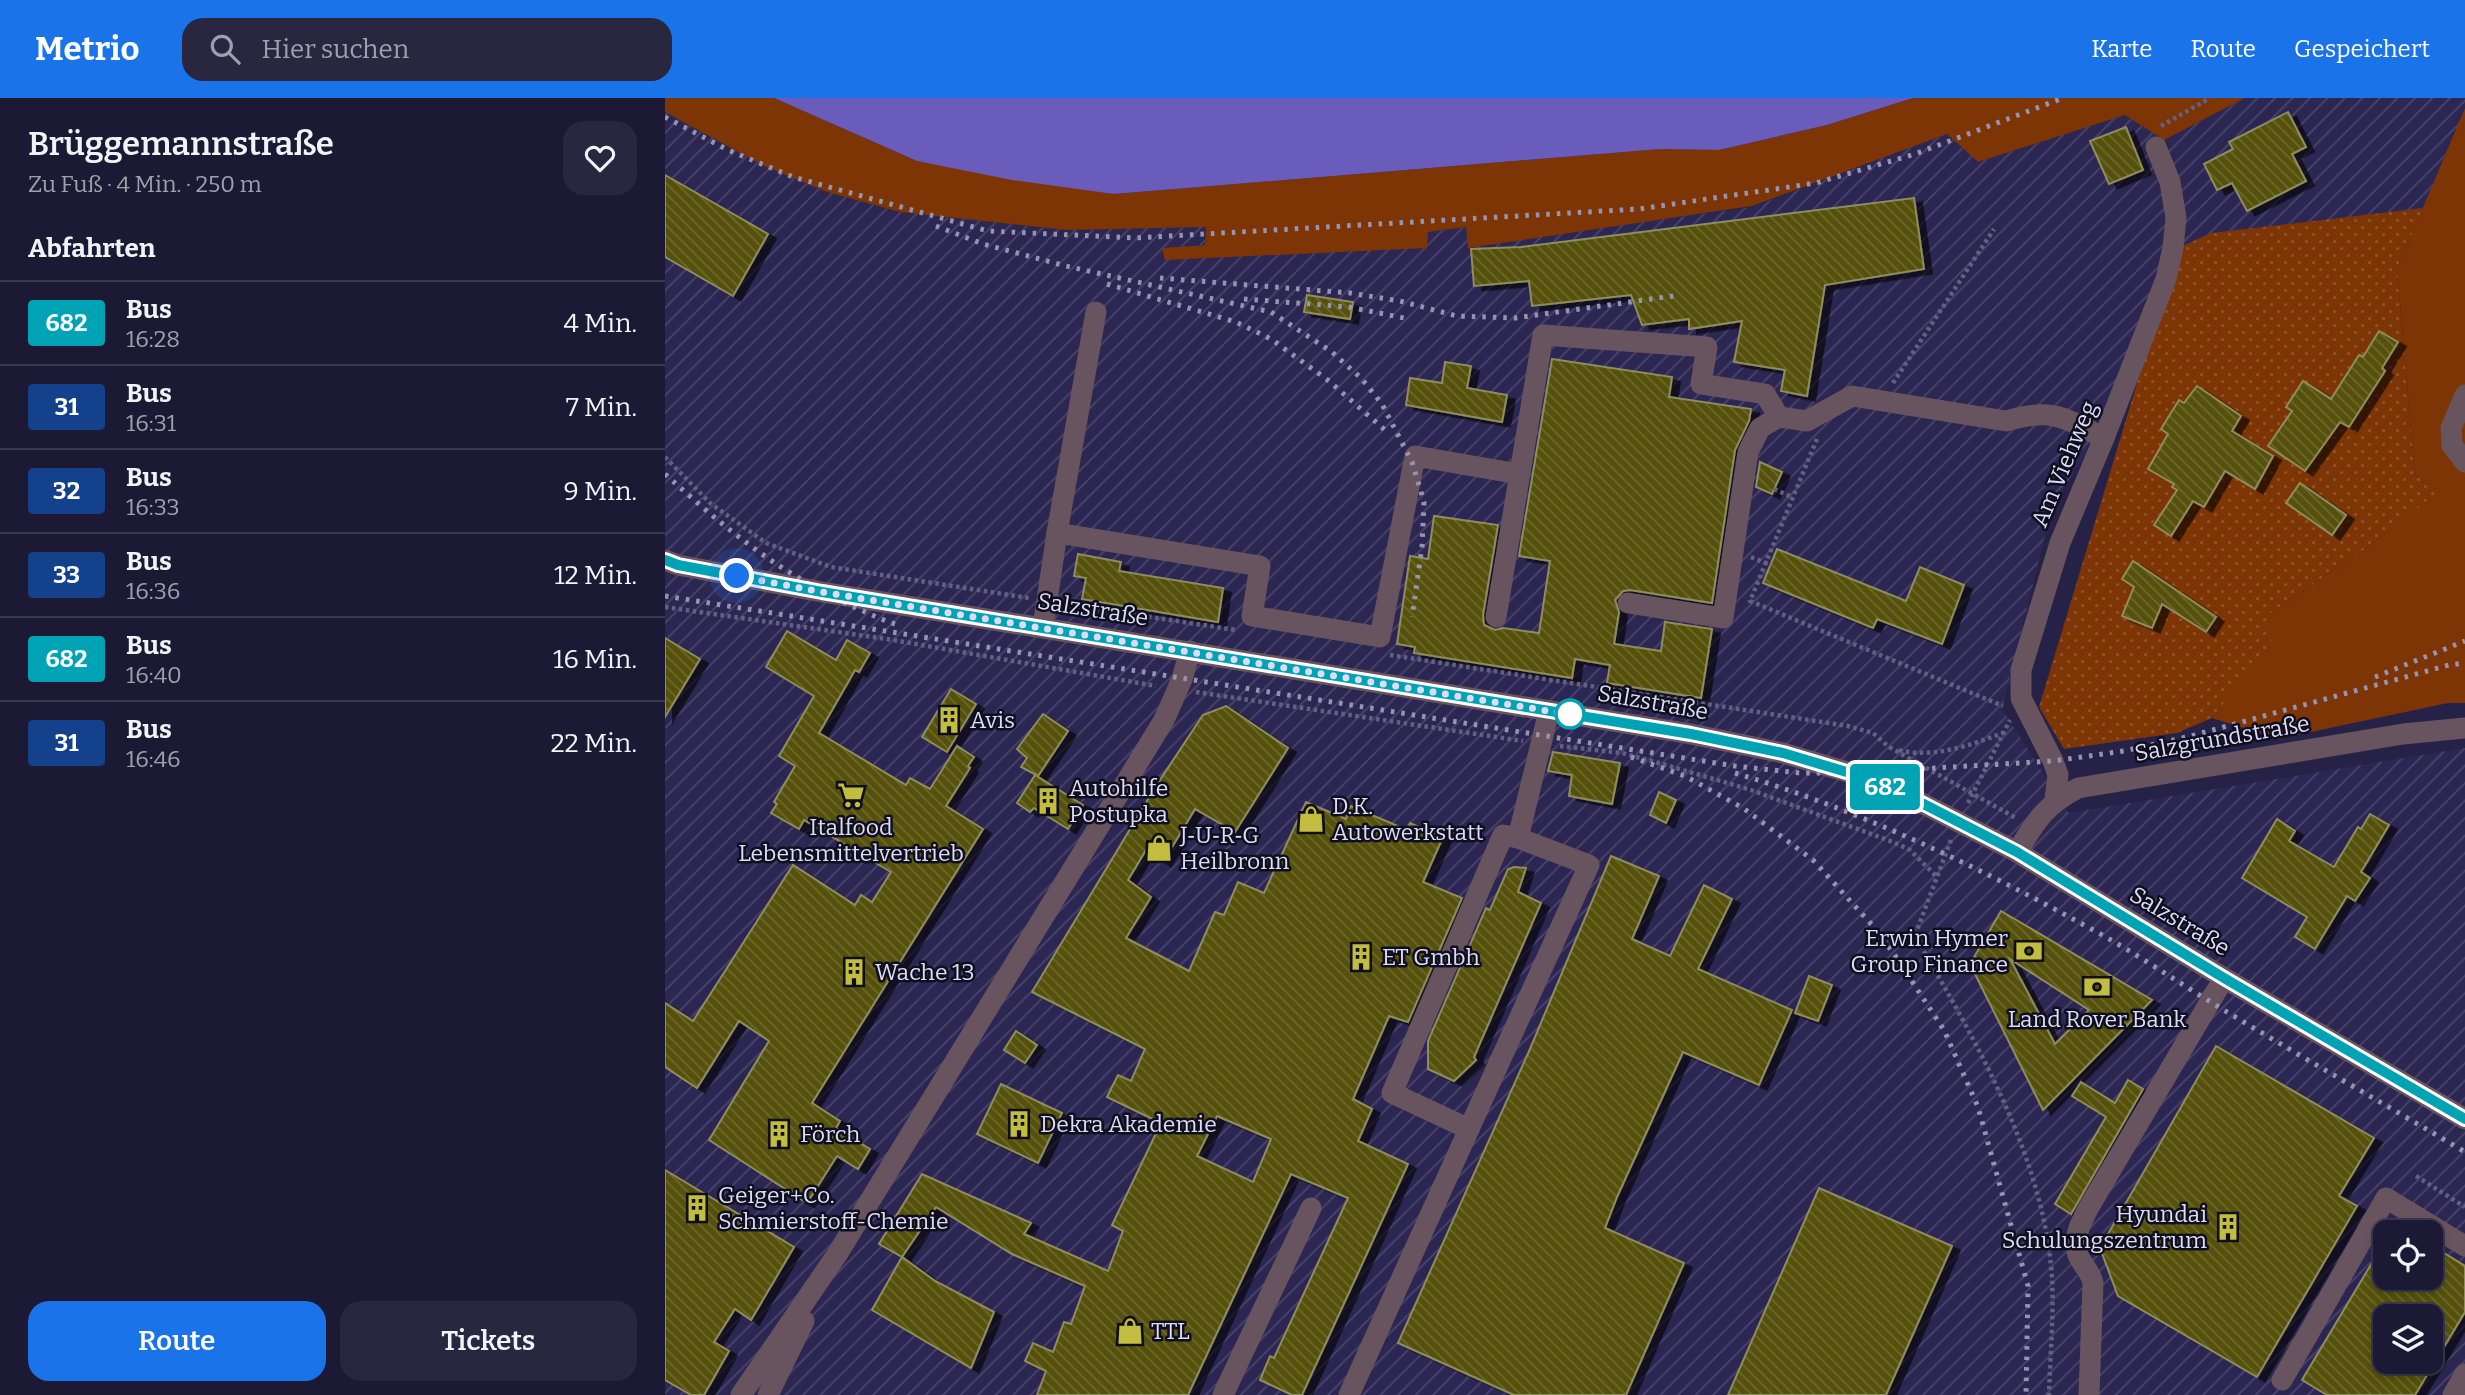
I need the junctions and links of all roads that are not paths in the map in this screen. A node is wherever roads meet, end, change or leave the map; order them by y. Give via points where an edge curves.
1 (2156, 147) road end
2 (1096, 312) dead end
3 (2465, 395) edge
4 (1779, 417) junction
5 (2105, 438) junction
6 (2465, 462) edge
7 (1520, 474) junction
8 (1057, 533) junction
9 (665, 560) edge
10 (1628, 603) dead end
11 (1496, 617) dead end
12 (1043, 628) junction
13 (1191, 651) junction
14 (1549, 711) junction
15 (2465, 728) edge
16 (2055, 800) junction
17 (1518, 838) junction
18 (2017, 852) junction
19 (2224, 978) junction
20 (2465, 1119) edge
21 (1469, 1129) junction
22 (1311, 1208) dead end
23 (2462, 1252) edge
24 (838, 1253) junction
25 (2465, 1374) edge
26 (2282, 1380) dead end
27 (741, 1395) edge
28 (768, 1395) edge
29 (1223, 1395) edge
30 (1349, 1395) edge
31 (2089, 1395) edge
32 (2453, 1395) edge

1 - 5 street, Am Viehweg via 2170,182 2176,218 2173,248
2 - 8 street
3 - 6 street via 2451,428 2452,445
4 - 5 street via 1807,421 1852,396 2007,421 2027,415 2059,415
4 - 7 street via 1765,394 1701,384 1707,347 1543,335
4 - 10 street via 1760,428 1748,452 1723,618
5 - 16 street, Am Viehweg via 2060,542 2021,670 2021,698 2057,775
7 - 8 street via 1415,456 1380,638 1252,616 1260,566
7 - 11 street
8 - 12 street
9 - 12 street, Salzstraße via 822,592
12 - 13 street, Salzstraße
13 - 14 street, Salzstraße
13 - 24 street via 1164,720
14 - 17 street
14 - 18 street, Salzstraße via 1691,734 1850,773 1910,797
15 - 16 street, Salzgrundstraße via 2403,734 2078,788
16 - 18 street, Salzgrundstraße
17 - 21 street via 1589,865
17 - 21 street via 1503,835 1392,1093
18 - 19 street, Salzstraße
19 - 20 street, Salzstraße
19 - 31 street via 2078,1230 2078,1257 2093,1283
21 - 30 street
22 - 29 street
23 - 26 street via 2386,1198
24 - 27 street
24 - 28 street
25 - 32 street

